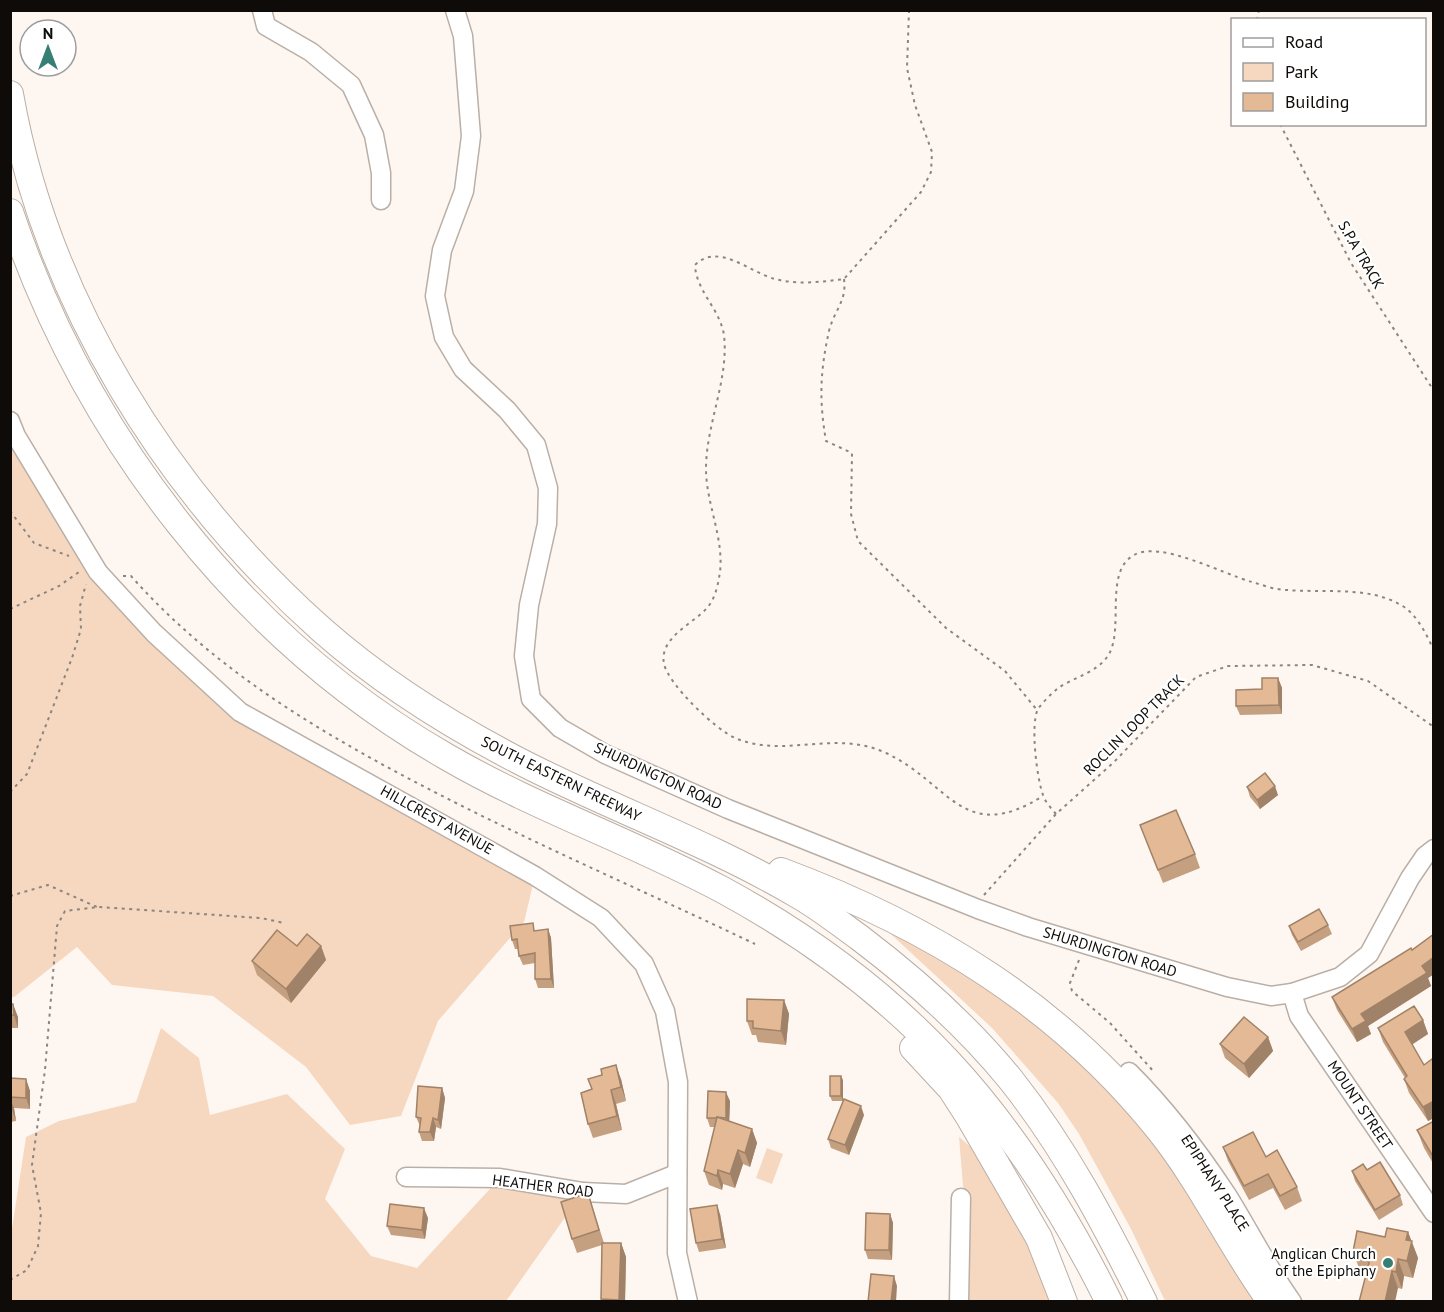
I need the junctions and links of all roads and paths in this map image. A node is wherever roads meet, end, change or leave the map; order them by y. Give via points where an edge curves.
1 (262, 10) edge
2 (455, 10) edge
3 (909, 10) edge
4 (10, 94) edge
5 (1281, 126) edge
6 (381, 200) dead end
7 (10, 212) edge
8 (844, 279) junction
9 (1434, 391) edge
10 (10, 421) edge
11 (10, 511) edge
12 (91, 564) junction
13 (107, 583) junction
14 (10, 609) edge
15 (1434, 651) edge
16 (1037, 710) junction
17 (1434, 727) edge
18 (10, 792) edge
19 (1043, 796) junction
20 (1056, 814) junction
21 (660, 826) junction
22 (1434, 849) edge
23 (720, 889) junction
24 (10, 896) edge
25 (98, 908) junction
26 (978, 909) junction
27 (284, 922) dead end
28 (755, 944) dead end
29 (1086, 944) junction
30 (1292, 993) junction
31 (1129, 1072) dead end
32 (1156, 1099) junction
33 (676, 1174) junction
34 (406, 1177) dead end
35 (961, 1198) dead end
36 (1434, 1213) edge
37 (10, 1280) edge
38 (688, 1302) edge
39 (959, 1302) edge
40 (1064, 1302) edge
41 (1109, 1302) edge
42 (1144, 1302) edge
43 (1271, 1302) edge
44 (1292, 1302) edge

1 - 6 street via 266,27 311,52 351,85 374,135
2 - 26 street, SHURDINGTON ROAD via 463,36 471,136 464,191 442,250 435,296 444,337 462,369 507,410 536,445 548,488 547,524 529,605 524,656 531,699 560,728 605,754 728,809
3 - 8 path via 907,68 932,152 931,172 921,192
4 - 21 highway, SOUTH EASTERN FREEWAY via 31,179 55,250 88,323 124,393 215,520 266,577 324,632 384,678 519,762
5 - 9 path, S.P.A TRACK via 1351,263
7 - 23 highway, SOUTH EASTERN FREEWAY via 53,323 88,390 128,456 231,586 300,650 379,714 445,756
8 - 16 path via 846,294 830,327 819,400 826,441 852,453 851,514 858,541 946,628 1005,671
8 - 19 path via 805,283 775,279 714,255 703,257 695,265 695,277 723,332 724,359 706,468 720,569 717,589 707,608 675,634 665,649 668,674 715,726 735,738 783,748 839,742 881,751 903,761 963,809 981,816 998,815
10 - 12 street, HILLCREST AVENUE
11 - 12 path via 34,543
12 - 13 street, HILLCREST AVENUE
12 - 14 path via 59,586
12 - 18 path via 80,606 81,629 72,658 27,774
13 - 28 path via 131,576 157,605 233,670 307,722 393,771
13 - 33 street, HILLCREST AVENUE via 154,633 240,712 535,876 601,918 633,950 644,964 665,1011 678,1082
15 - 16 path via 1414,616 1399,604 1374,596 1284,590 1152,551 1133,555 1119,573 1109,654 1092,670 1056,690
16 - 19 path via 1035,732
17 - 20 path, ROCLIN LOOP TRACK via 1368,681 1312,664 1228,666 1196,677 1114,762
19 - 20 path
20 - 26 path, ROCLIN LOOP TRACK via 985,891
21 - 42 highway, SOUTH EASTERN FREEWAY via 799,895 921,988 1011,1080 1056,1141 1098,1211
21 - 43 highway via 808,881 916,931 976,964 1055,1022 1117,1080 1159,1130
22 - 30 street, SHURDINGTON ROAD via 1410,878 1369,954 1340,977
23 - 40 highway via 896,1030 951,1089 1039,1238
23 - 41 highway, SOUTH EASTERN FREEWAY via 788,927 850,971 908,1019 964,1076 1013,1138 1054,1201
24 - 25 path via 48,885
25 - 27 path
25 - 37 path via 65,911 57,926 45,1070 32,1165 40,1213 38,1246 27,1270
26 - 29 street, SHURDINGTON ROAD
29 - 30 street, SHURDINGTON ROAD via 1227,987 1271,996
29 - 32 path via 1070,987 1145,1060 1162,1086
30 - 36 street, MOUNT STREET via 1299,1016
31 - 32 street, EPIPHANY PLACE
32 - 44 street, EPIPHANY PLACE via 1227,1195
33 - 34 street, HEATHER ROAD via 626,1194 583,1192 500,1178
33 - 38 street, HILLCREST AVENUE via 677,1253
35 - 39 street

